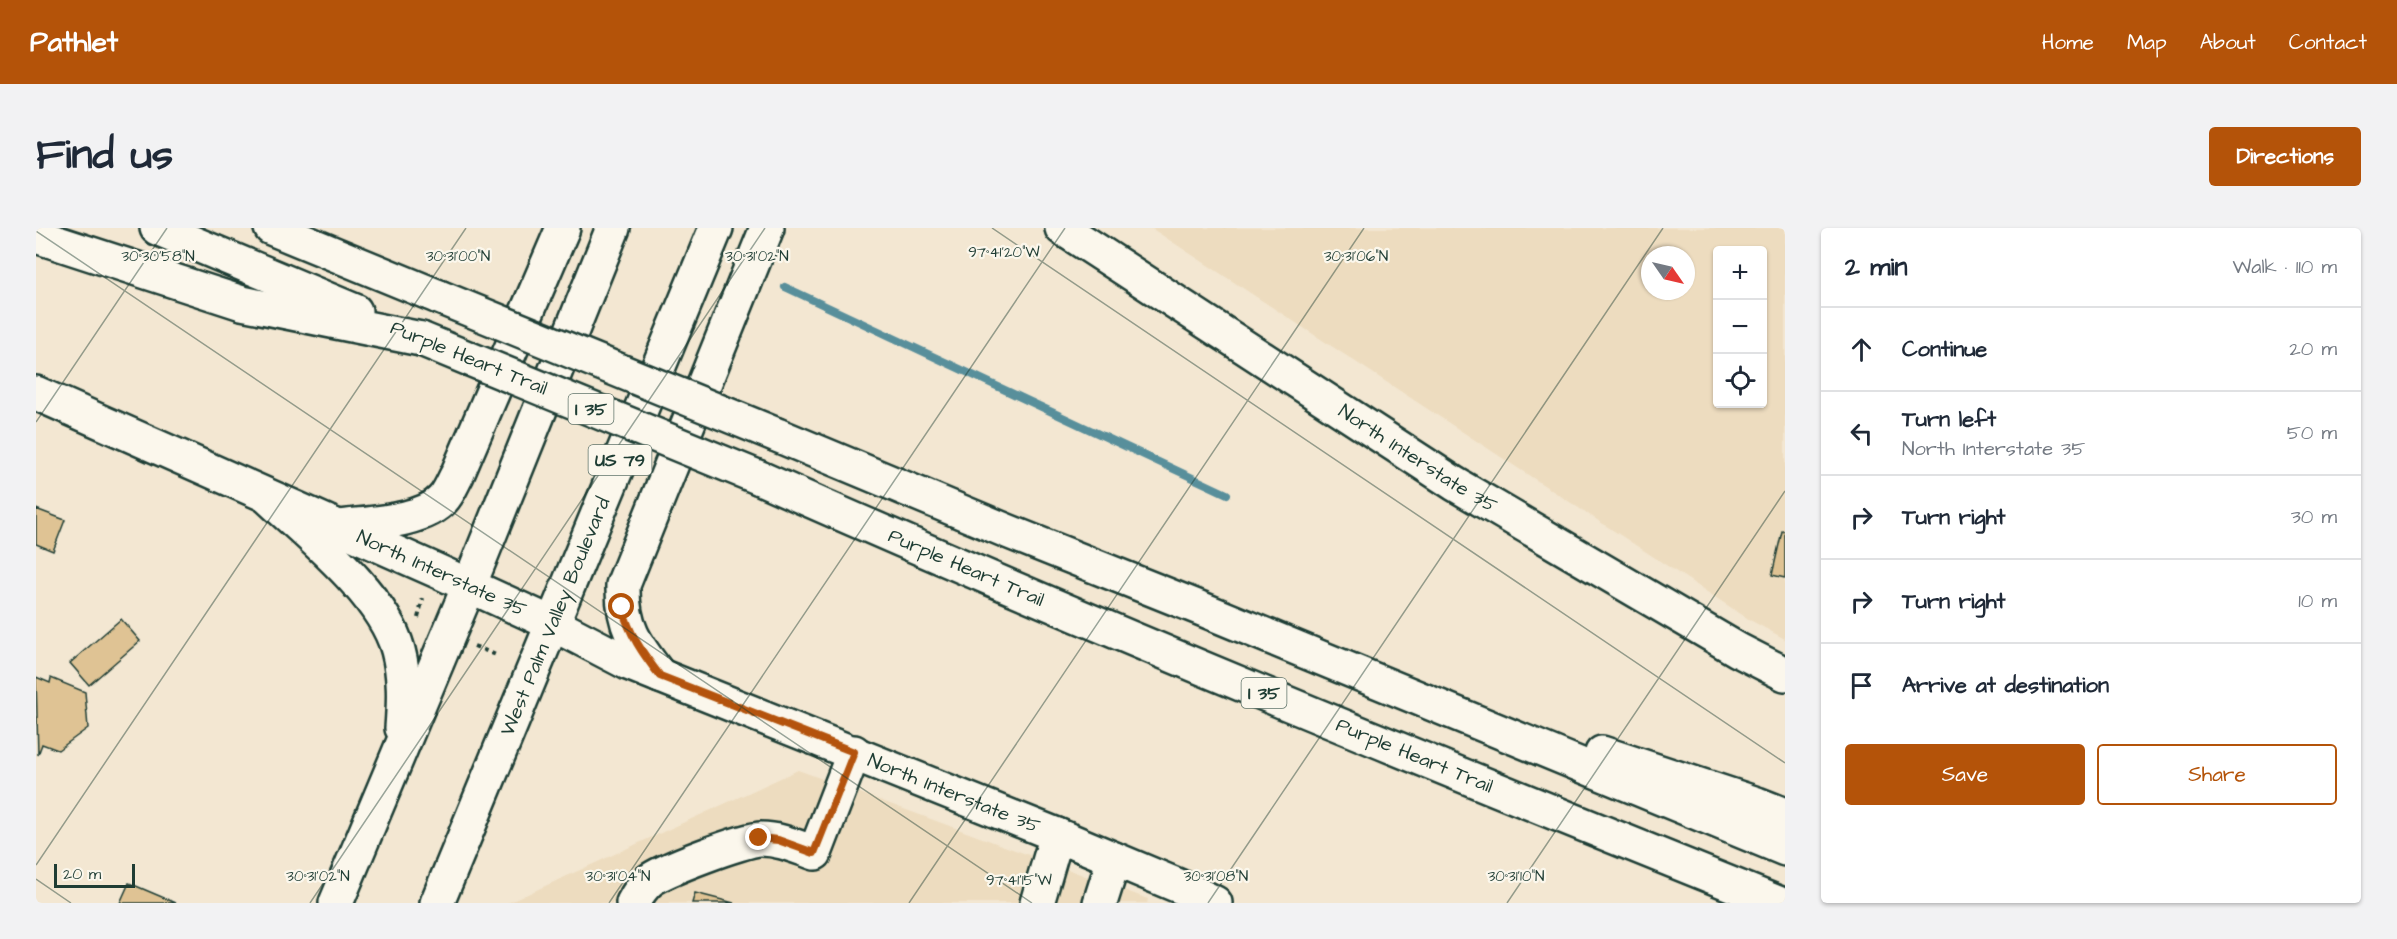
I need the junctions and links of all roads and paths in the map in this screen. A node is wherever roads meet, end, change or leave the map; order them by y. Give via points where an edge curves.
1 (157, 228) edge
2 (271, 228) edge
3 (330, 228) edge
4 (562, 228) edge
5 (613, 228) edge
6 (716, 228) edge
7 (767, 228) edge
8 (1062, 228) edge
9 (36, 236) edge
10 (439, 297) junction
11 (421, 339) junction
12 (36, 393) edge
13 (267, 496) junction
14 (340, 527) junction
15 (469, 586) junction
16 (423, 598) dead end
17 (553, 624) junction
18 (415, 627) dead end
19 (471, 645) dead end
20 (496, 655) dead end
21 (1332, 663) junction
22 (1785, 674) edge
23 (660, 676) junction
24 (400, 751) junction
25 (854, 752) junction
26 (1535, 806) junction
27 (1785, 815) edge
28 (1057, 836) junction
29 (1785, 849) edge
30 (1114, 859) junction
31 (336, 903) edge
32 (437, 903) edge
33 (633, 903) edge
34 (1037, 903) edge
35 (1100, 903) edge
36 (1215, 903) edge
37 (1734, 903) edge
38 (1778, 903) edge

1 - 11 main road, Purple Heart Trail / I 35
2 - 10 main road, I 35
3 - 10 main road
4 - 14 main road via 457,475 443,499 426,512
5 - 15 main road
6 - 17 main road, West Palm Valley Boulevard / US 79
7 - 23 main road via 623,585 622,607 628,628
8 - 22 main road, North Interstate 35 via 1455,484
9 - 11 main road via 242,303
10 - 21 main road, I 35, bridge
11 - 26 main road, Purple Heart Trail / I 35, bridge
12 - 13 main road, North Interstate 35
13 - 14 main road, North Interstate 35
13 - 24 main road via 343,568 384,620 397,647 403,676
14 - 15 main road, North Interstate 35
15 - 17 main road, North Interstate 35
15 - 24 main road
16 - 18 path
17 - 23 main road, North Interstate 35
17 - 32 main road, West Palm Valley Boulevard / US 79
19 - 20 path
21 - 27 main road
21 - 29 main road, I 35
23 - 25 main road, North Interstate 35
24 - 31 main road
25 - 28 main road, North Interstate 35
25 - 33 main road via 814,853 778,840 759,838 729,846 650,879
26 - 37 main road
26 - 38 main road, Purple Heart Trail / I 35
28 - 30 main road, North Interstate 35
28 - 34 main road
30 - 35 main road
30 - 36 main road, North Interstate 35

